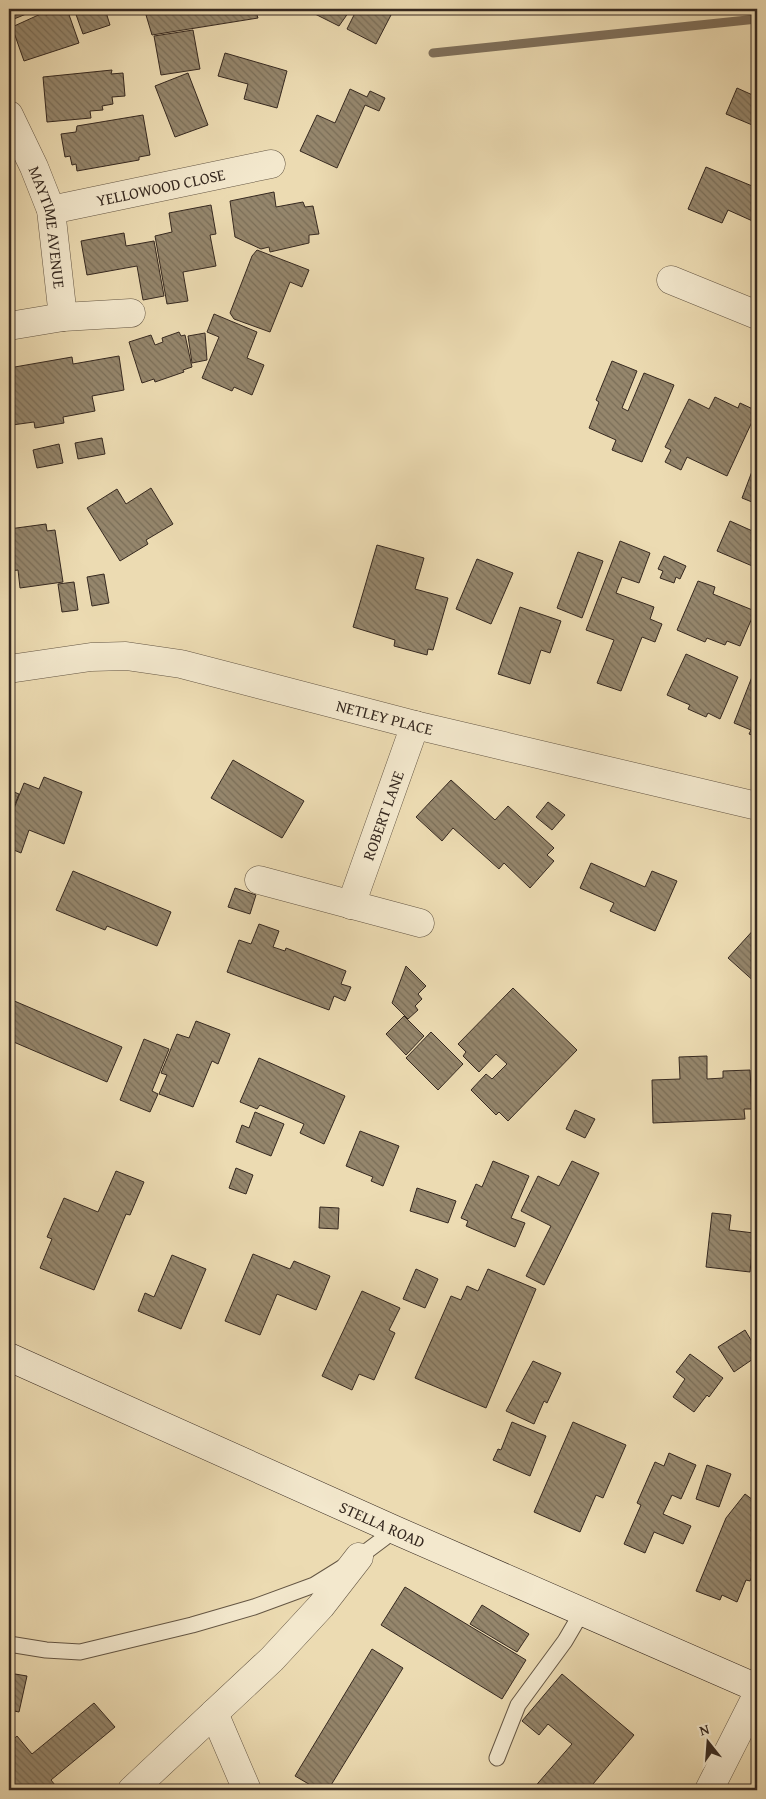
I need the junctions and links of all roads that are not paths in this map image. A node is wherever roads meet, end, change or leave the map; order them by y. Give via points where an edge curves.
1 (9, 115) edge
2 (272, 164) dead end
3 (51, 210) junction
4 (671, 280) dead end
5 (131, 313) dead end
6 (757, 315) edge
7 (63, 317) junction
8 (9, 326) edge
9 (9, 669) edge
10 (414, 725) junction
11 (757, 806) edge
12 (259, 880) dead end
13 (351, 906) junction
14 (420, 923) dead end
15 (9, 1358) edge
16 (395, 1530) junction
17 (359, 1557) junction
18 (582, 1612) junction
19 (9, 1644) edge
20 (757, 1688) edge
21 (757, 1695) edge
22 (214, 1713) junction
23 (497, 1758) dead end
24 (132, 1790) edge
25 (247, 1790) edge
26 (709, 1790) edge

1 - 3 street, MAYTIME AVENUE
2 - 3 street, YELLOWOOD CLOSE
3 - 7 street, MAYTIME AVENUE
4 - 6 street
5 - 7 street
7 - 8 street
9 - 10 street, NETLEY PLACE via 91,657 126,656 181,664
10 - 11 street, NETLEY PLACE
10 - 13 street, ROBERT LANE
12 - 13 street
13 - 14 street
15 - 16 street, STELLA ROAD
16 - 17 lane
16 - 18 street, STELLA ROAD
17 - 19 lane via 314,1585 287,1596 192,1625 80,1652
17 - 22 street via 321,1606 272,1659
18 - 20 street, STELLA ROAD
18 - 23 lane via 518,1705
21 - 26 street
22 - 24 street
22 - 25 street

